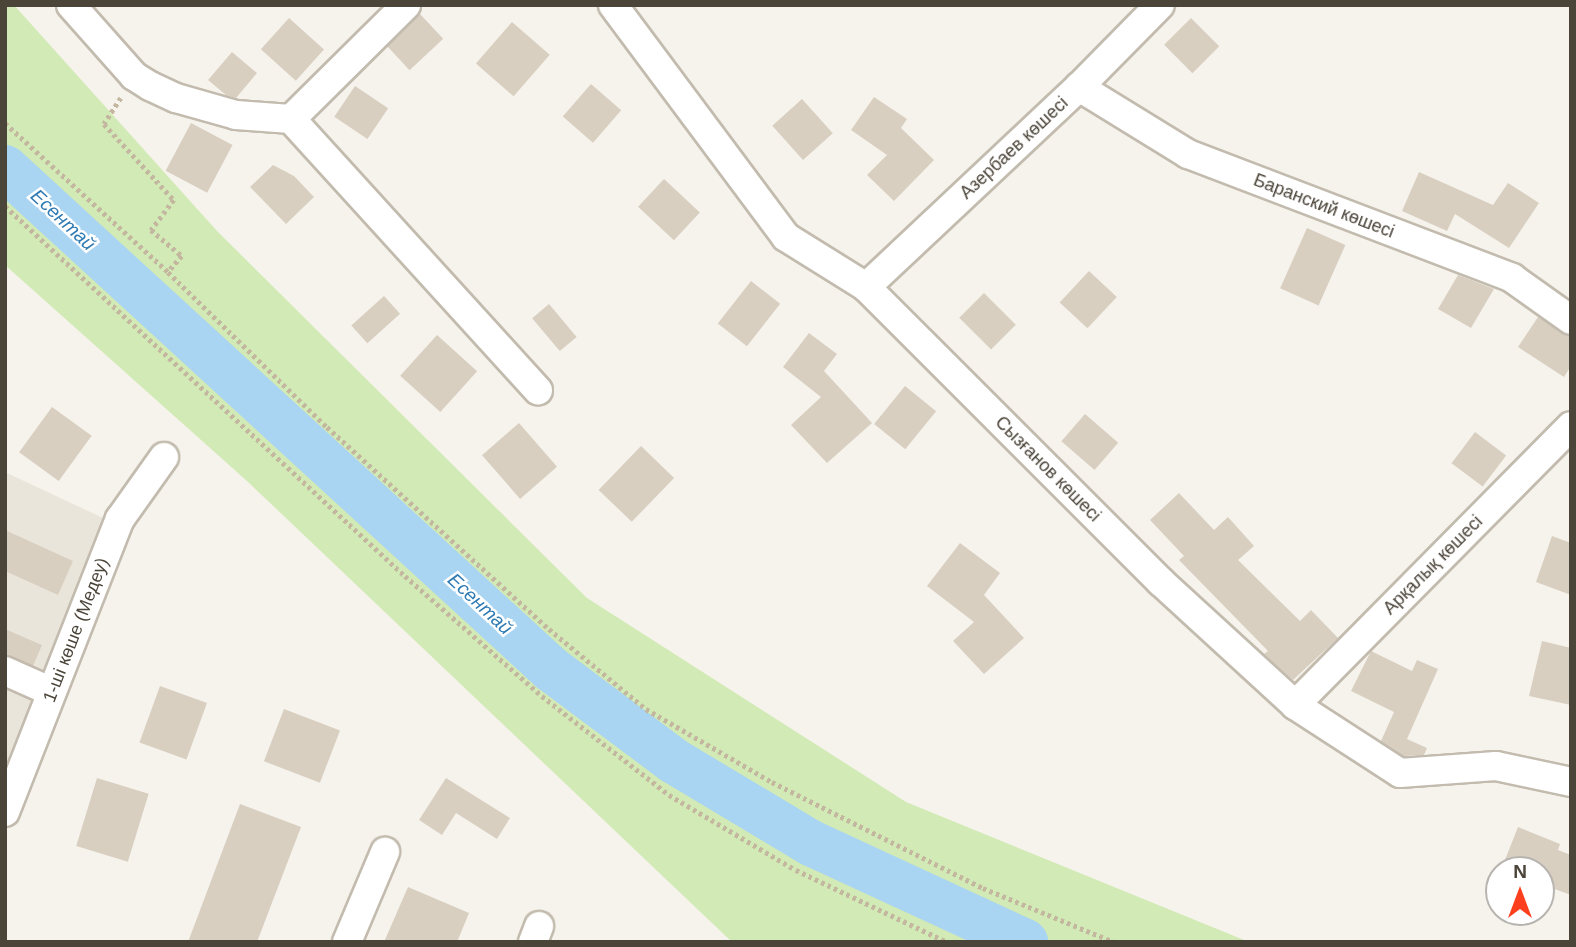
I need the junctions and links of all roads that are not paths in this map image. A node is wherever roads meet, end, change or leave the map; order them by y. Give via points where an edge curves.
1 (71, 5) edge
2 (406, 5) edge
3 (613, 5) edge
4 (1160, 5) edge
5 (1079, 87) junction
6 (291, 120) junction
7 (866, 287) junction
8 (1571, 320) edge
9 (538, 390) dead end
10 (1571, 426) edge
11 (164, 457) dead end
12 (5, 671) edge
13 (52, 692) junction
14 (1295, 705) junction
15 (12, 777) edge
16 (1571, 782) edge
17 (5, 813) edge
18 (385, 852) dead end
19 (347, 942) edge

1 - 6 street via 134,76 176,98 236,115
2 - 6 street
3 - 7 street, Сызғанов көшесі via 786,237
4 - 5 street, Азербаев көшесі
5 - 7 street, Азербаев көшесі
5 - 8 street, Баранский көшесі via 1188,154 1512,278
6 - 9 street
7 - 14 street, Сызғанов көшесі via 1161,582
10 - 14 street, Арқалық көшесі
11 - 13 street, 1-ші көше (Медеу) via 120,519
12 - 13 street
13 - 15 street, 1-ші көше (Медеу)
14 - 16 street, Сызғанов көшесі via 1400,773 1496,766
15 - 17 street, 1-ші көше (Медеу)
18 - 19 street

